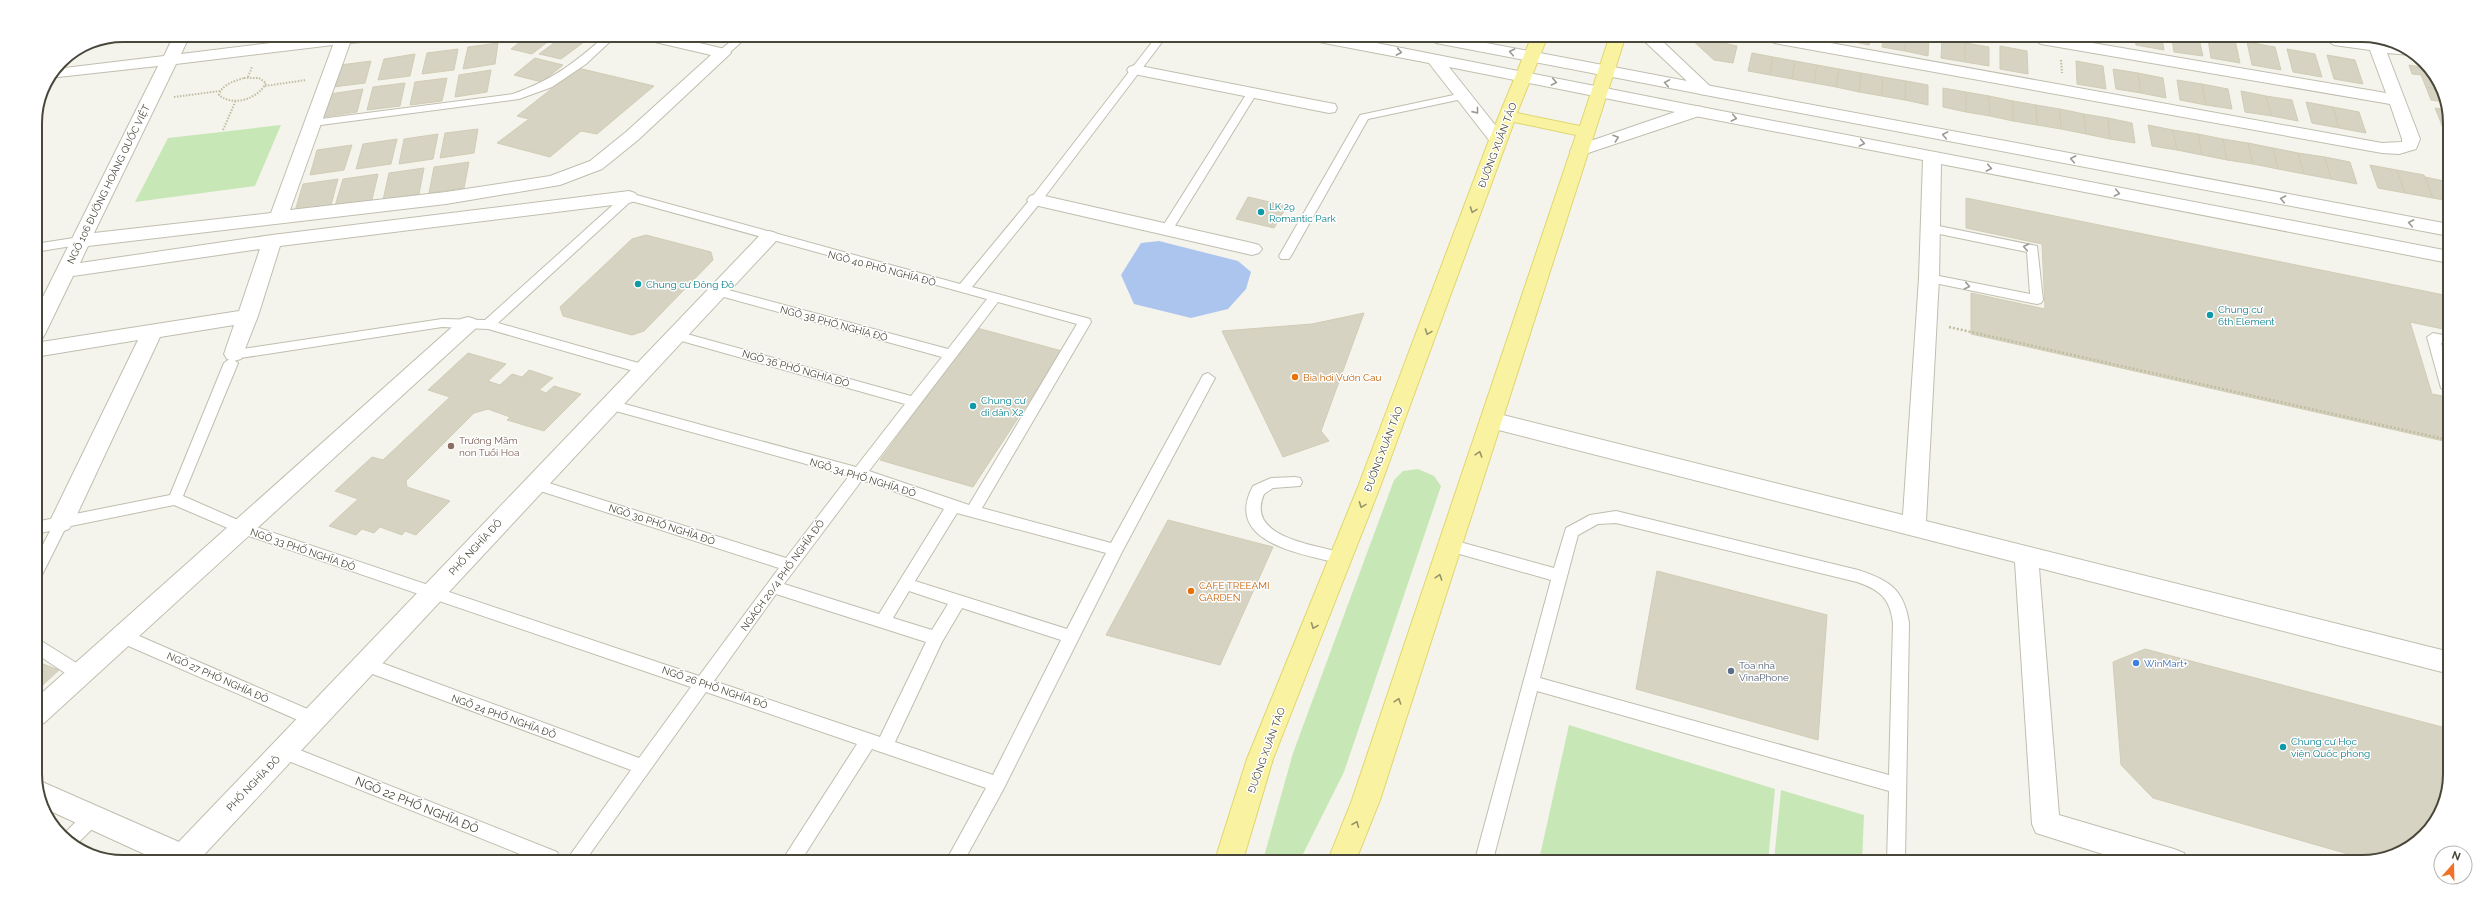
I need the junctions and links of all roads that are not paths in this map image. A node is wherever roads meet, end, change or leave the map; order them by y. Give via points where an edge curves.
1 (178, 42) edge
2 (304, 42) edge
3 (342, 42) edge
4 (604, 42) edge
5 (674, 42) edge
6 (736, 42) edge
7 (1157, 42) edge
8 (1345, 42) edge
9 (1483, 42) edge
10 (1616, 42) edge
11 (1653, 42) edge
12 (1796, 42) edge
13 (2059, 42) edge
14 (2346, 42) edge
15 (1535, 47) edge
16 (2377, 47) junction
17 (2398, 51) edge
18 (723, 53) junction
19 (170, 59) junction
20 (1434, 59) junction
21 (1135, 70) junction
22 (60, 73) edge
23 (1524, 76) junction
24 (1602, 80) junction
25 (1706, 90) junction
26 (1252, 93) junction
27 (1463, 96) junction
28 (2397, 100) junction
29 (1329, 108) dead end
30 (1696, 111) junction
31 (1508, 116) junction
32 (313, 123) junction
33 (1498, 140) junction
34 (1582, 142) junction
35 (1932, 157) junction
36 (629, 197) junction
37 (1036, 200) junction
38 (279, 216) junction
39 (1929, 228) junction
40 (1167, 229) junction
41 (2443, 229) edge
42 (769, 237) junction
43 (80, 241) junction
44 (272, 241) junction
45 (42, 247) edge
46 (1252, 249) dead end
47 (1285, 256) dead end
48 (2443, 256) edge
49 (66, 271) junction
50 (1929, 278) junction
51 (962, 290) junction
52 (717, 291) junction
53 (995, 297) junction
54 (248, 316) junction
55 (42, 319) edge
56 (478, 325) junction
57 (152, 333) junction
58 (676, 335) junction
59 (2443, 339) edge
60 (42, 349) edge
61 (951, 355) junction
62 (232, 358) junction
63 (644, 369) junction
64 (2443, 371) edge
65 (1208, 378) dead end
66 (915, 402) junction
67 (610, 405) junction
68 (1491, 420) junction
69 (858, 473) junction
70 (1295, 482) dead end
71 (536, 484) junction
72 (175, 499) junction
73 (953, 506) junction
74 (973, 510) junction
75 (61, 523) junction
76 (42, 527) edge
77 (242, 528) junction
78 (1914, 528) junction
79 (1449, 546) junction
80 (1115, 550) junction
81 (2026, 557) junction
82 (1341, 558) junction
83 (42, 561) edge
84 (789, 565) junction
85 (1559, 576) junction
86 (906, 584) junction
87 (773, 587) junction
88 (432, 593) junction
89 (958, 601) junction
90 (883, 620) junction
91 (123, 636) junction
92 (1072, 637) junction
93 (936, 638) junction
94 (42, 649) edge
95 (2443, 661) edge
96 (365, 664) junction
97 (80, 674) junction
98 (704, 682) junction
99 (1532, 683) junction
100 (42, 709) edge
101 (313, 719) junction
102 (877, 742) junction
103 (282, 751) junction
104 (643, 767) junction
105 (997, 784) junction
106 (1897, 785) junction
107 (45, 795) edge
108 (93, 816) junction
109 (72, 837) edge
110 (179, 855) edge
111 (185, 855) edge
112 (543, 855) edge
113 (579, 855) edge
114 (795, 855) edge
115 (958, 855) edge
116 (1231, 855) edge
117 (1344, 855) edge
118 (1485, 855) edge
119 (1896, 855) edge
120 (2150, 855) edge

1 - 19 street, NGÕ 106 ĐƯỜNG HOÀNG QUỐC VIỆT
2 - 19 street
3 - 32 street
4 - 32 lane via 582,62 548,86 515,97
5 - 18 street
6 - 18 lane
7 - 21 lane
8 -> 20 street
15 -> 9 street
10 - 24 main road
11 - 25 street
12 - 28 street via 2392,149 2406,148 2412,143
13 - 28 street
14 - 16 street
15 - 23 main road, ĐƯỜNG XUÂN TẢO
15 - 24 street
16 - 17 street
16 - 28 street
18 - 38 street via 632,136 596,164 574,175 554,181 446,198
19 - 22 street
19 - 43 street, NGÕ 106 ĐƯỜNG HOÀNG QUỐC VIỆT
20 - 23 street
20 - 27 street
21 - 26 street
21 - 37 lane
23 -> 24 street
23 - 31 main road, ĐƯỜNG XUÂN TẢO
25 -> 24 street
24 - 30 street
24 - 34 main road
41 -> 25 street
26 - 29 street
26 - 40 lane
27 -> 33 street
27 - 47 lane via 1364,117
34 -> 30 street
30 -> 35 street
31 - 33 main road, ĐƯỜNG XUÂN TẢO
31 - 34 main road
32 - 38 street
33 -> 82 main road, ĐƯỜNG XUÂN TẢO
34 - 68 main road
35 - 39 street
35 -> 48 street
36 - 42 lane, NGÕ 40 PHỐ NGHĨA ĐÔ
36 - 44 street
36 - 56 lane
37 - 40 street
37 - 51 lane
38 - 43 street
39 - 50 street
50 -> 39 lane via 2037,300 2033,249
40 - 46 street
42 - 51 lane, NGÕ 40 PHỐ NGHĨA ĐÔ
42 - 52 street, PHỐ NGHĨA ĐÔ
43 - 45 lane
43 - 49 street, NGÕ 106 ĐƯỜNG HOÀNG QUỐC VIỆT
44 - 49 street
44 - 54 street
49 - 55 street, NGÕ 106 ĐƯỜNG HOÀNG QUỐC VIỆT
50 - 78 street
51 - 53 lane, NGÕ 40 PHỐ NGHĨA ĐÔ
52 - 58 street, PHỐ NGHĨA ĐÔ
52 - 61 lane, NGÕ 38 PHỐ NGHĨA ĐÔ
53 - 61 lane, NGÁCH 20/4 PHỐ NGHĨA ĐÔ
53 - 74 lane, NGÕ 40 PHỐ NGHĨA ĐÔ via 1085,322
54 - 57 street
54 - 62 street
56 - 62 lane via 442,323
56 - 63 lane
56 - 77 street
57 - 60 street
57 - 75 street
58 - 63 street, PHỐ NGHĨA ĐÔ
58 - 66 lane, NGÕ 36 PHỐ NGHĨA ĐÔ
59 - 64 lane via 2433,337
61 - 66 lane, NGÁCH 20/4 PHỐ NGHĨA ĐÔ
62 - 72 lane
63 - 67 street, PHỐ NGHĨA ĐÔ
65 - 80 lane
66 - 69 lane, NGÁCH 20/4 PHỐ NGHĨA ĐÔ
67 - 69 lane, NGÕ 34 PHỐ NGHĨA ĐÔ
67 - 71 street, PHỐ NGHĨA ĐÔ
68 - 78 street
79 -> 68 main road
69 - 73 lane, NGÕ 34 PHỐ NGHĨA ĐÔ
69 - 84 lane, NGÁCH 20/4 PHỐ NGHĨA ĐÔ
70 - 82 lane via 1272,483 1258,490 1254,507 1259,526 1278,541
71 - 84 lane, NGÕ 30 PHỐ NGHĨA ĐÔ
71 - 88 street, PHỐ NGHĨA ĐÔ
72 - 75 lane
72 - 77 lane, NGÕ 33 PHỐ NGHĨA ĐÔ
73 - 74 lane, NGÕ 34 PHỐ NGHĨA ĐÔ
73 - 86 lane
74 - 80 lane, NGÕ 34 PHỐ NGHĨA ĐÔ
75 - 76 lane
75 - 83 lane
77 - 88 lane, NGÕ 33 PHỐ NGHĨA ĐÔ
77 - 91 street
78 - 81 street
79 - 85 lane
117 -> 79 main road via 1366,800
80 - 92 lane
81 - 95 street
81 - 120 street via 2046,824
82 -> 116 main road, ĐƯỜNG XUÂN TẢO via 1260,759
84 - 87 lane, NGÁCH 20/4 PHỐ NGHĨA ĐÔ
85 - 99 lane
85 - 106 lane via 1571,532 1595,519 1616,517 1858,576 1885,587 1895,598 1900,610 1901,623
86 - 89 lane
86 - 90 lane
87 - 90 lane
87 - 98 lane, NGÁCH 20/4 PHỐ NGHĨA ĐÔ
88 - 96 street, PHỐ NGHĨA ĐÔ
88 - 98 lane, NGÕ 26 PHỐ NGHĨA ĐÔ
89 - 92 lane
89 - 93 lane
90 - 93 lane
91 - 97 street
91 - 101 lane, NGÕ 27 PHỐ NGHĨA ĐÔ
92 - 105 lane
93 - 102 lane
94 - 97 lane
96 - 101 street, PHỐ NGHĨA ĐÔ
96 - 104 lane, NGÕ 24 PHỐ NGHĨA ĐÔ
97 - 100 street
98 - 102 lane, NGÕ 26 PHỐ NGHĨA ĐÔ
98 - 104 lane, NGÁCH 20/4 PHỐ NGHĨA ĐÔ
99 - 106 lane
99 - 118 lane
101 - 103 street, PHỐ NGHĨA ĐÔ
102 - 105 lane, NGÕ 26 PHỐ NGHĨA ĐÔ
102 - 114 lane
103 - 111 street, PHỐ NGHĨA ĐÔ
103 - 112 lane, NGÕ 22 PHỐ NGHĨA ĐÔ
104 - 113 lane, NGÁCH 20/4 PHỐ NGHĨA ĐÔ
105 - 115 lane
106 - 119 lane
107 - 108 street
108 - 109 lane
108 - 110 street

